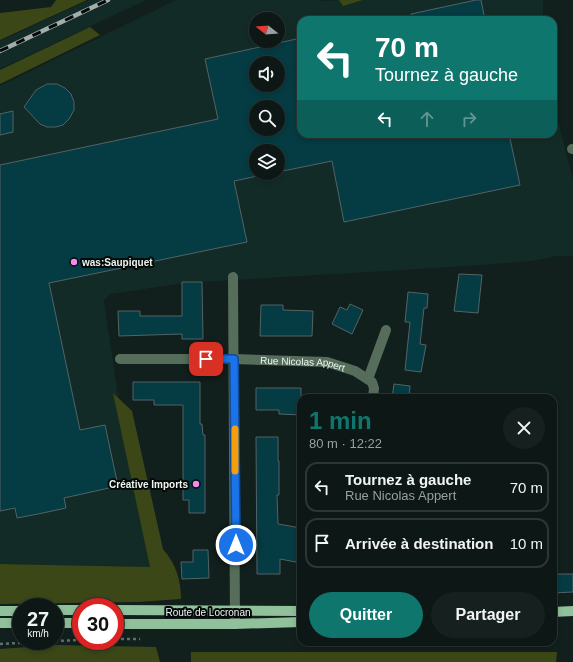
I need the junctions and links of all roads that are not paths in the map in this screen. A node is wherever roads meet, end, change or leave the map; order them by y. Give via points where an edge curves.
1 (233, 277) dead end
2 (386, 330) dead end
3 (120, 359) dead end
4 (234, 359) junction
5 (368, 379) junction
6 (373, 394) edge
7 (12, 610) edge
8 (124, 610) edge
9 (573, 610) edge
10 (0, 611) edge
11 (297, 611) edge
12 (235, 612) junction
13 (557, 612) edge
14 (297, 622) edge
15 (0, 623) edge
16 (12, 623) edge
17 (124, 624) edge
18 (235, 624) junction

1 - 4 street
2 - 5 street
3 - 4 street, Rue Nicolas Appert
4 - 5 street, Rue Nicolas Appert via 327,362 348,368
4 - 12 street
5 - 6 street via 372,382
7 - 10 main road
8 - 12 main road, Route de Locronan
9 - 13 main road
11 - 12 main road, Route de Locronan
12 - 18 street
14 - 18 main road, Route de Locronan
15 - 16 main road
17 - 18 main road, Route de Locronan

